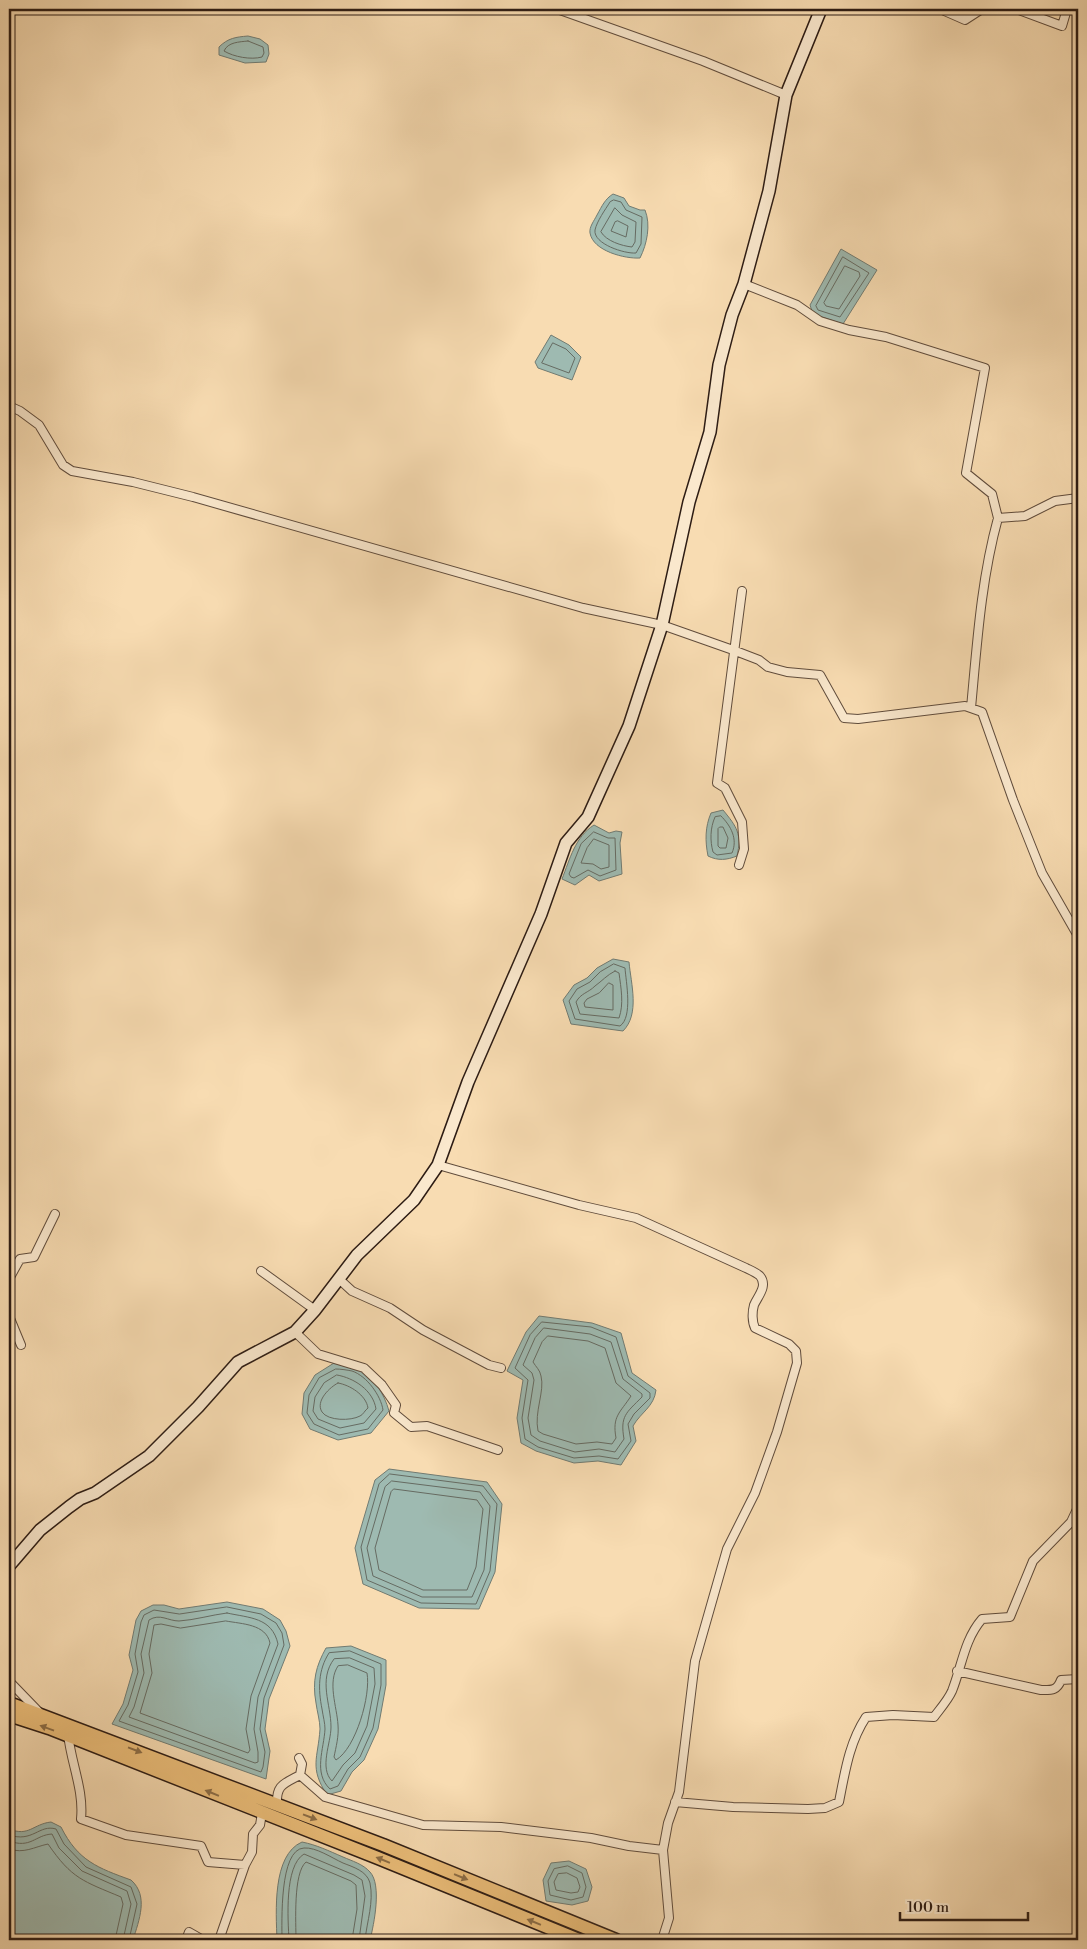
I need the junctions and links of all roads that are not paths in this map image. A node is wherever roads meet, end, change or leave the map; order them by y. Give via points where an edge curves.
1 (557, 9) edge
2 (821, 9) edge
3 (940, 9) edge
4 (982, 9) edge
5 (1016, 9) edge
6 (1067, 9) edge
7 (786, 95) junction
8 (744, 284) junction
9 (9, 406) edge
10 (1078, 498) edge
11 (998, 518) junction
12 (742, 591) dead end
13 (662, 625) junction
14 (733, 650) junction
15 (971, 708) junction
16 (739, 865) dead end
17 (1078, 936) edge
18 (438, 1165) junction
19 (55, 1214) dead end
20 (261, 1271) dead end
21 (9, 1279) edge
22 (338, 1279) junction
23 (315, 1310) junction
24 (9, 1316) edge
25 (295, 1332) junction
26 (21, 1345) dead end
27 (501, 1368) dead end
28 (498, 1450) dead end
29 (1078, 1507) edge
30 (9, 1566) edge
31 (957, 1671) junction
32 (1078, 1680) edge
33 (9, 1681) edge
34 (9, 1703) edge
35 (41, 1714) junction
36 (9, 1715) edge
37 (68, 1730) junction
38 (299, 1758) dead end
39 (300, 1775) junction
40 (675, 1802) junction
41 (277, 1805) junction
42 (262, 1813) junction
43 (662, 1850) junction
44 (244, 1865) junction
45 (186, 1940) edge
46 (203, 1940) edge
47 (219, 1940) edge
48 (579, 1940) edge
49 (616, 1940) edge
50 (662, 1940) edge

1 - 7 street via 703,61
2 - 7 main road
3 - 4 street via 965,20
5 - 6 street via 1062,26
7 - 8 main road via 769,191
8 - 11 street via 797,305 820,321 886,337 985,368 966,473 992,494
8 - 13 main road via 732,315 720,365 710,432 689,502
9 - 13 street via 39,425 63,465 72,472 133,482 193,497 574,606
10 - 11 street via 1055,501 1025,516
11 - 15 street via 980,601
12 - 14 street
13 - 14 street
13 - 18 main road via 629,726 588,817 566,843 541,914 468,1082
14 - 15 street via 768,667 820,675 844,718
14 - 16 street via 717,783 725,788 742,822 744,850
15 - 17 street via 982,712 1042,873
18 - 22 main road via 414,1200 357,1255
18 - 40 street via 636,1218 746,1268 763,1282 761,1295 754,1306 755,1328 789,1344 796,1351 797,1364 777,1432 755,1493 727,1549 694,1661 679,1792
19 - 21 street via 34,1257 20,1259
20 - 23 street
22 - 23 main road
22 - 27 street via 423,1330 489,1366
23 - 25 main road
24 - 26 street
25 - 28 street via 318,1354 364,1368 396,1405 394,1413 410,1427 427,1426
25 - 30 main road via 238,1362 149,1456 69,1507 40,1530
29 - 31 street via 1071,1522 1033,1561 1010,1617 982,1619 974,1628
31 - 32 street via 1041,1690 1053,1690 1061,1680
31 - 40 street via 951,1692 934,1717 866,1717 850,1748 839,1802 825,1808 733,1807
33 - 35 street
34 - 35 main road
35 - 37 main road
37 -> 36 main road
37 -> 41 main road
42 -> 37 main road
37 - 44 street via 80,1790 81,1819 126,1835 202,1846 208,1862
38 - 39 street via 302,1764
39 - 41 street via 284,1783 277,1793
39 - 43 street via 325,1797 423,1825 510,1828
40 - 43 street
41 -> 49 main road
42 - 44 street via 260,1825 253,1834 252,1852
48 -> 42 main road
43 - 50 street via 669,1918
44 - 47 street
45 - 46 street via 188,1932

